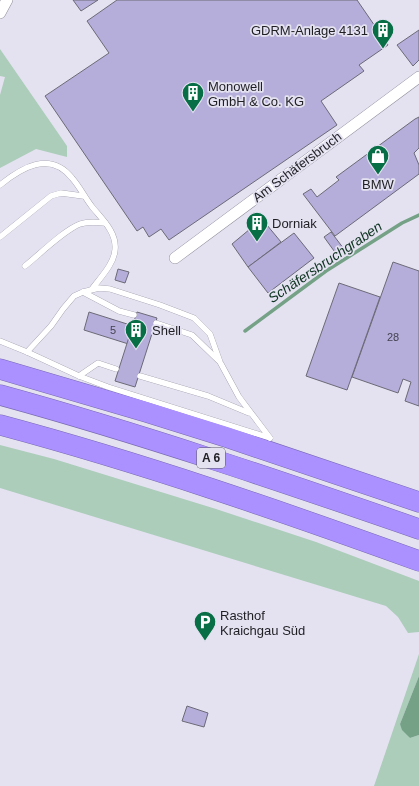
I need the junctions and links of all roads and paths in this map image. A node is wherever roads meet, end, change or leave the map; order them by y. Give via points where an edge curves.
1 (7, 0) edge
2 (0, 13) edge
3 (419, 77) edge
4 (0, 185) edge
5 (83, 196) junction
6 (105, 223) junction
7 (0, 237) edge
8 (175, 258) dead end
9 (25, 266) dead end
10 (92, 290) junction
11 (83, 292) junction
12 (134, 315) dead end
13 (156, 322) dead end
14 (0, 342) edge
15 (27, 352) junction
16 (220, 362) junction
17 (0, 369) edge
18 (116, 369) dead end
19 (79, 376) junction
20 (140, 376) dead end
21 (0, 396) edge
22 (250, 413) junction
23 (0, 425) edge
24 (270, 438) junction
25 (419, 496) edge
26 (419, 502) edge
27 (419, 529) edge
28 (419, 561) edge

1 - 2 street
3 - 8 street, Am Schäfersbruch
4 - 5 lane via 28,166 51,164 60,167 72,177
5 - 6 lane
5 - 7 lane via 61,193 51,196
6 - 9 lane via 81,224 71,228
6 - 10 lane via 114,237 114,258
10 - 11 lane
10 - 16 lane via 110,290 194,318 210,334
11 - 12 lane via 119,311
11 - 15 lane via 74,296
13 - 16 lane via 192,334
14 - 15 lane
15 - 19 lane
16 - 22 lane
17 - 26 highway via 226,437
18 - 19 lane via 98,363
19 - 24 lane
20 - 22 lane via 208,396
21 - 27 highway, A 6 via 149,438
22 - 24 lane
23 - 28 highway, A 6 via 205,487
24 - 25 highway via 353,467

